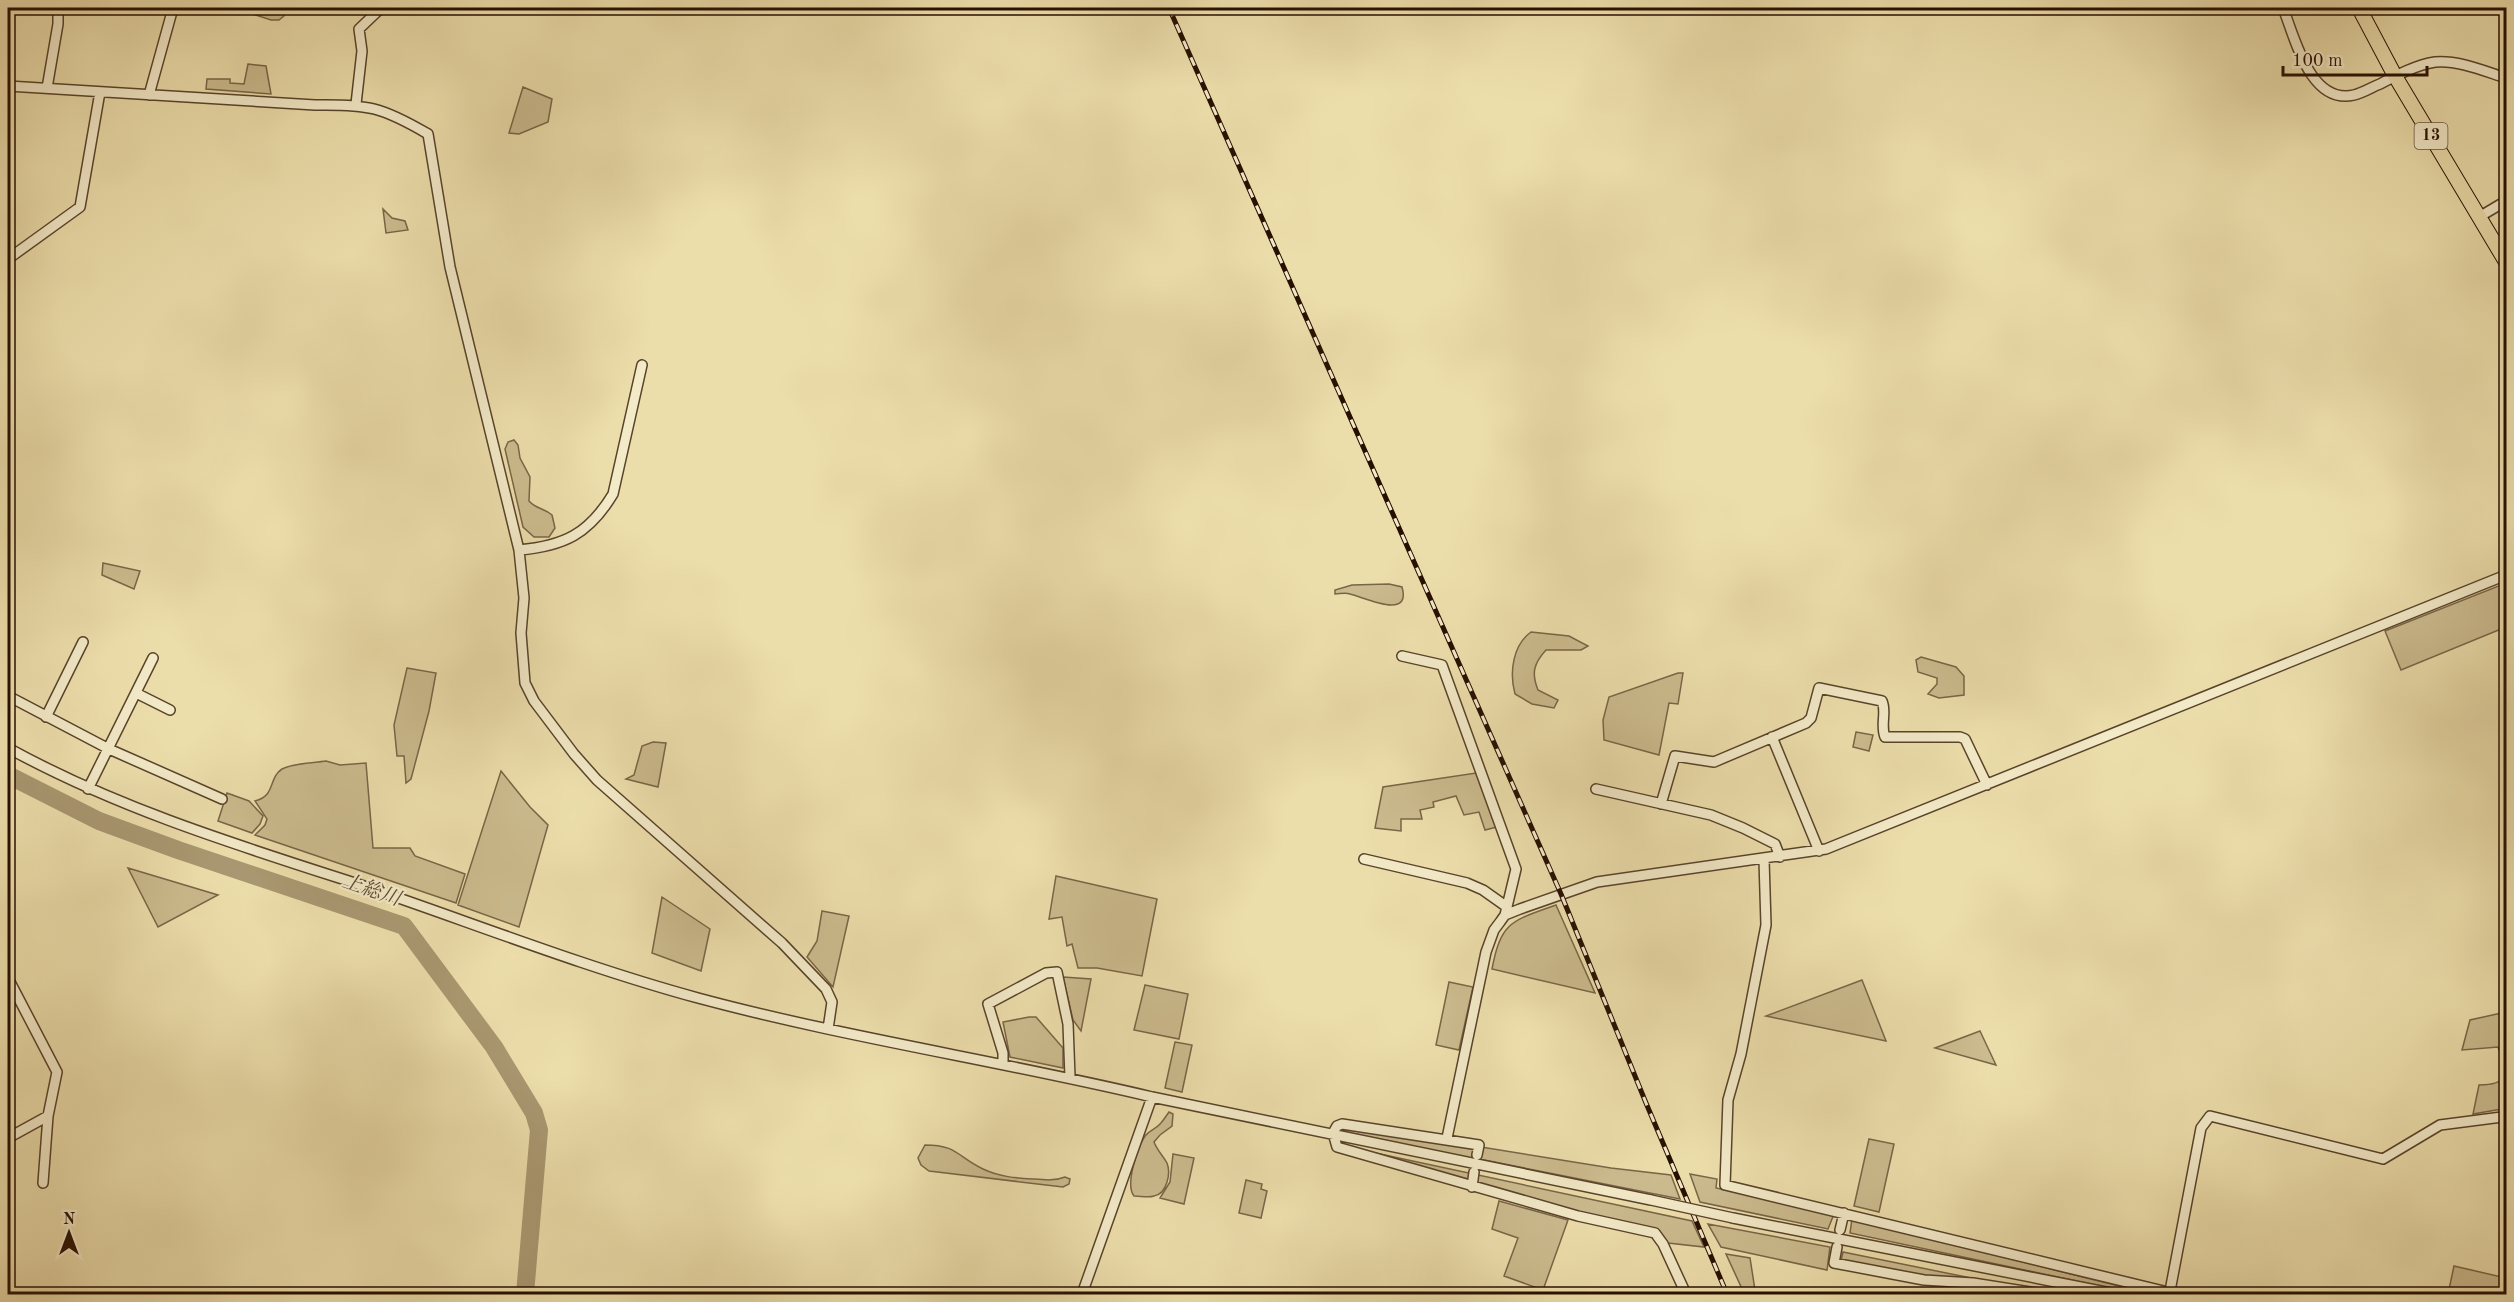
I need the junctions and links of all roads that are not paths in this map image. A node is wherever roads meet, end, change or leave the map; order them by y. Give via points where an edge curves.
1 (58, 8) edge
2 (173, 8) edge
3 (381, 8) edge
4 (2283, 8) edge
5 (2359, 8) edge
6 (2395, 76) junction
7 (2506, 78) edge
8 (8, 86) edge
9 (47, 88) junction
10 (100, 92) junction
11 (149, 95) junction
12 (356, 104) junction
13 (2506, 201) edge
14 (2479, 217) junction
15 (8, 259) edge
16 (2506, 262) edge
17 (642, 365) dead end
18 (519, 550) junction
19 (2506, 575) edge
20 (83, 642) dead end
21 (1402, 656) dead end
22 (153, 658) dead end
23 (136, 693) junction
24 (8, 696) edge
25 (170, 710) dead end
26 (46, 717) junction
27 (1772, 737) junction
28 (8, 748) edge
29 (109, 749) junction
30 (1987, 785) junction
31 (88, 789) junction
32 (1596, 789) dead end
33 (222, 799) dead end
34 (1661, 804) junction
35 (1819, 851) junction
36 (1780, 857) junction
37 (1364, 859) dead end
38 (1764, 860) junction
39 (1506, 911) junction
40 (8, 978) edge
41 (828, 1029) junction
42 (1003, 1064) junction
43 (1070, 1077) junction
44 (1152, 1097) junction
45 (2506, 1114) edge
46 (48, 1116) junction
47 (1333, 1133) junction
48 (8, 1138) edge
49 (1447, 1138) junction
50 (1477, 1155) dead end
51 (1474, 1172) dead end
52 (43, 1183) dead end
53 (1472, 1186) junction
54 (1844, 1213) junction
55 (1840, 1230) dead end
56 (1837, 1247) dead end
57 (2173, 1293) edge
58 (1082, 1294) edge
59 (1686, 1294) edge
60 (2043, 1294) edge
61 (2116, 1294) edge

1 - 9 street
2 - 11 street
3 - 12 street via 359,29 362,51
4 - 6 street via 2308,71 2325,89 2356,95
5 - 6 highway, 13
6 - 7 street via 2437,62 2455,63
6 - 14 highway, 13
8 - 9 street
9 - 10 street
10 - 11 street
10 - 15 street via 80,207
11 - 12 street
12 - 18 street via 376,108 428,134 450,267
13 - 14 street
14 - 16 highway, 13
17 - 18 street via 613,494 603,511 580,533 560,544
18 - 41 street via 524,598 521,657 525,683 534,701 597,780 782,943 826,989 832,1002
19 - 30 street
20 - 26 street
21 - 39 street via 1442,665 1516,869
22 - 23 street
23 - 25 street
23 - 29 street
24 - 26 street
26 - 29 street
27 - 30 street via 1811,718 1819,688 1882,701 1885,737 1965,739
27 - 34 street via 1714,762 1675,756
27 - 35 street
28 - 31 street
29 - 31 street
29 - 33 street
30 - 35 street
31 - 41 street via 191,829 655,986
32 - 34 street
34 - 36 street via 1711,815 1743,828 1775,844
35 - 36 street
36 - 38 street
37 - 39 street via 1467,883 1483,890
38 - 39 street via 1597,882
38 - 54 street via 1766,925 1728,1100 1725,1185
39 - 49 street via 1486,952
40 - 46 street via 57,1072
41 - 42 street
42 - 43 street
42 - 43 street via 988,1004 1046,973 1056,972 1068,1024
43 - 44 street
44 - 47 street
44 - 58 street
45 - 57 street via 2440,1125 2383,1159 2210,1116 2201,1128
46 - 48 street
46 - 52 street
47 - 49 street via 1342,1124
47 - 53 street via 1337,1147
47 - 61 street, bridge
49 - 50 street via 1479,1144
51 - 53 street
53 - 59 street via 1655,1233
54 - 55 street
54 - 57 street
56 - 60 street via 1834,1263 1924,1280

